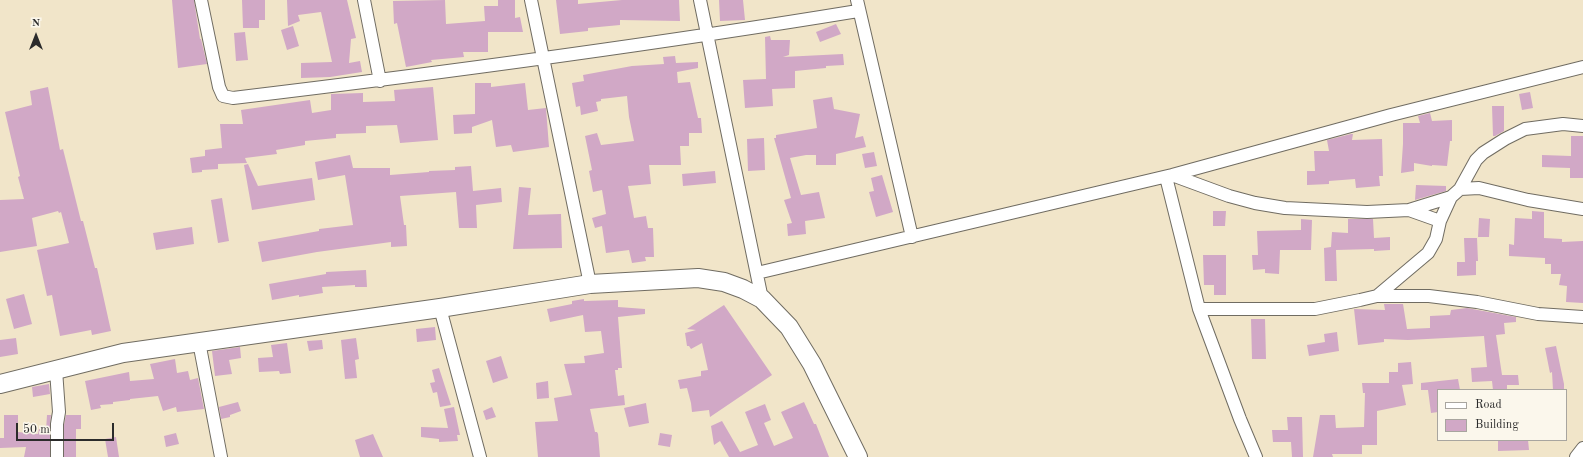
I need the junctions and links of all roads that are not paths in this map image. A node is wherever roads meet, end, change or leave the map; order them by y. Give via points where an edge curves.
1 (201, 0) edge
2 (364, 0) edge
3 (531, 0) edge
4 (700, 0) edge
5 (857, 6) edge
6 (709, 35) junction
7 (543, 57) junction
8 (1583, 67) edge
9 (380, 81) junction
10 (1583, 126) edge
11 (1169, 176) junction
12 (1456, 193) junction
13 (1583, 209) edge
14 (1409, 210) junction
15 (1440, 221) junction
16 (912, 237) junction
17 (757, 273) junction
18 (590, 284) junction
19 (1377, 296) junction
20 (762, 299) junction
21 (440, 308) junction
22 (1199, 309) junction
23 (1583, 317) edge
24 (199, 342) junction
25 (56, 370) junction
26 (0, 384) edge
27 (1583, 448) edge
28 (57, 457) edge
29 (222, 457) edge
30 (480, 457) edge
31 (858, 457) edge
32 (1256, 457) edge
33 (1576, 457) edge

1 - 9 street via 219,88 223,96 233,98
2 - 9 street
3 - 7 street
4 - 6 street
5 - 6 street
5 - 16 street
6 - 7 street
6 - 17 street
7 - 9 street
7 - 18 street
8 - 11 street via 1391,115
10 - 12 street via 1563,124 1525,128 1483,153
11 - 14 street via 1254,203 1285,208 1366,212
11 - 16 street
11 - 22 street
12 - 13 street via 1479,188 1528,200
12 - 14 street
12 - 15 street
14 - 15 street
15 - 19 street via 1436,239 1428,252
16 - 17 street
17 - 20 street
18 - 20 street via 698,278 724,282
18 - 21 street
19 - 22 street via 1315,309
19 - 23 street via 1429,296 1478,302 1538,314
20 - 31 street via 789,327 812,364
21 - 24 street
21 - 30 street
22 - 32 street
24 - 25 street via 123,352
24 - 29 street
25 - 26 street
25 - 28 street via 59,412
27 - 33 street

